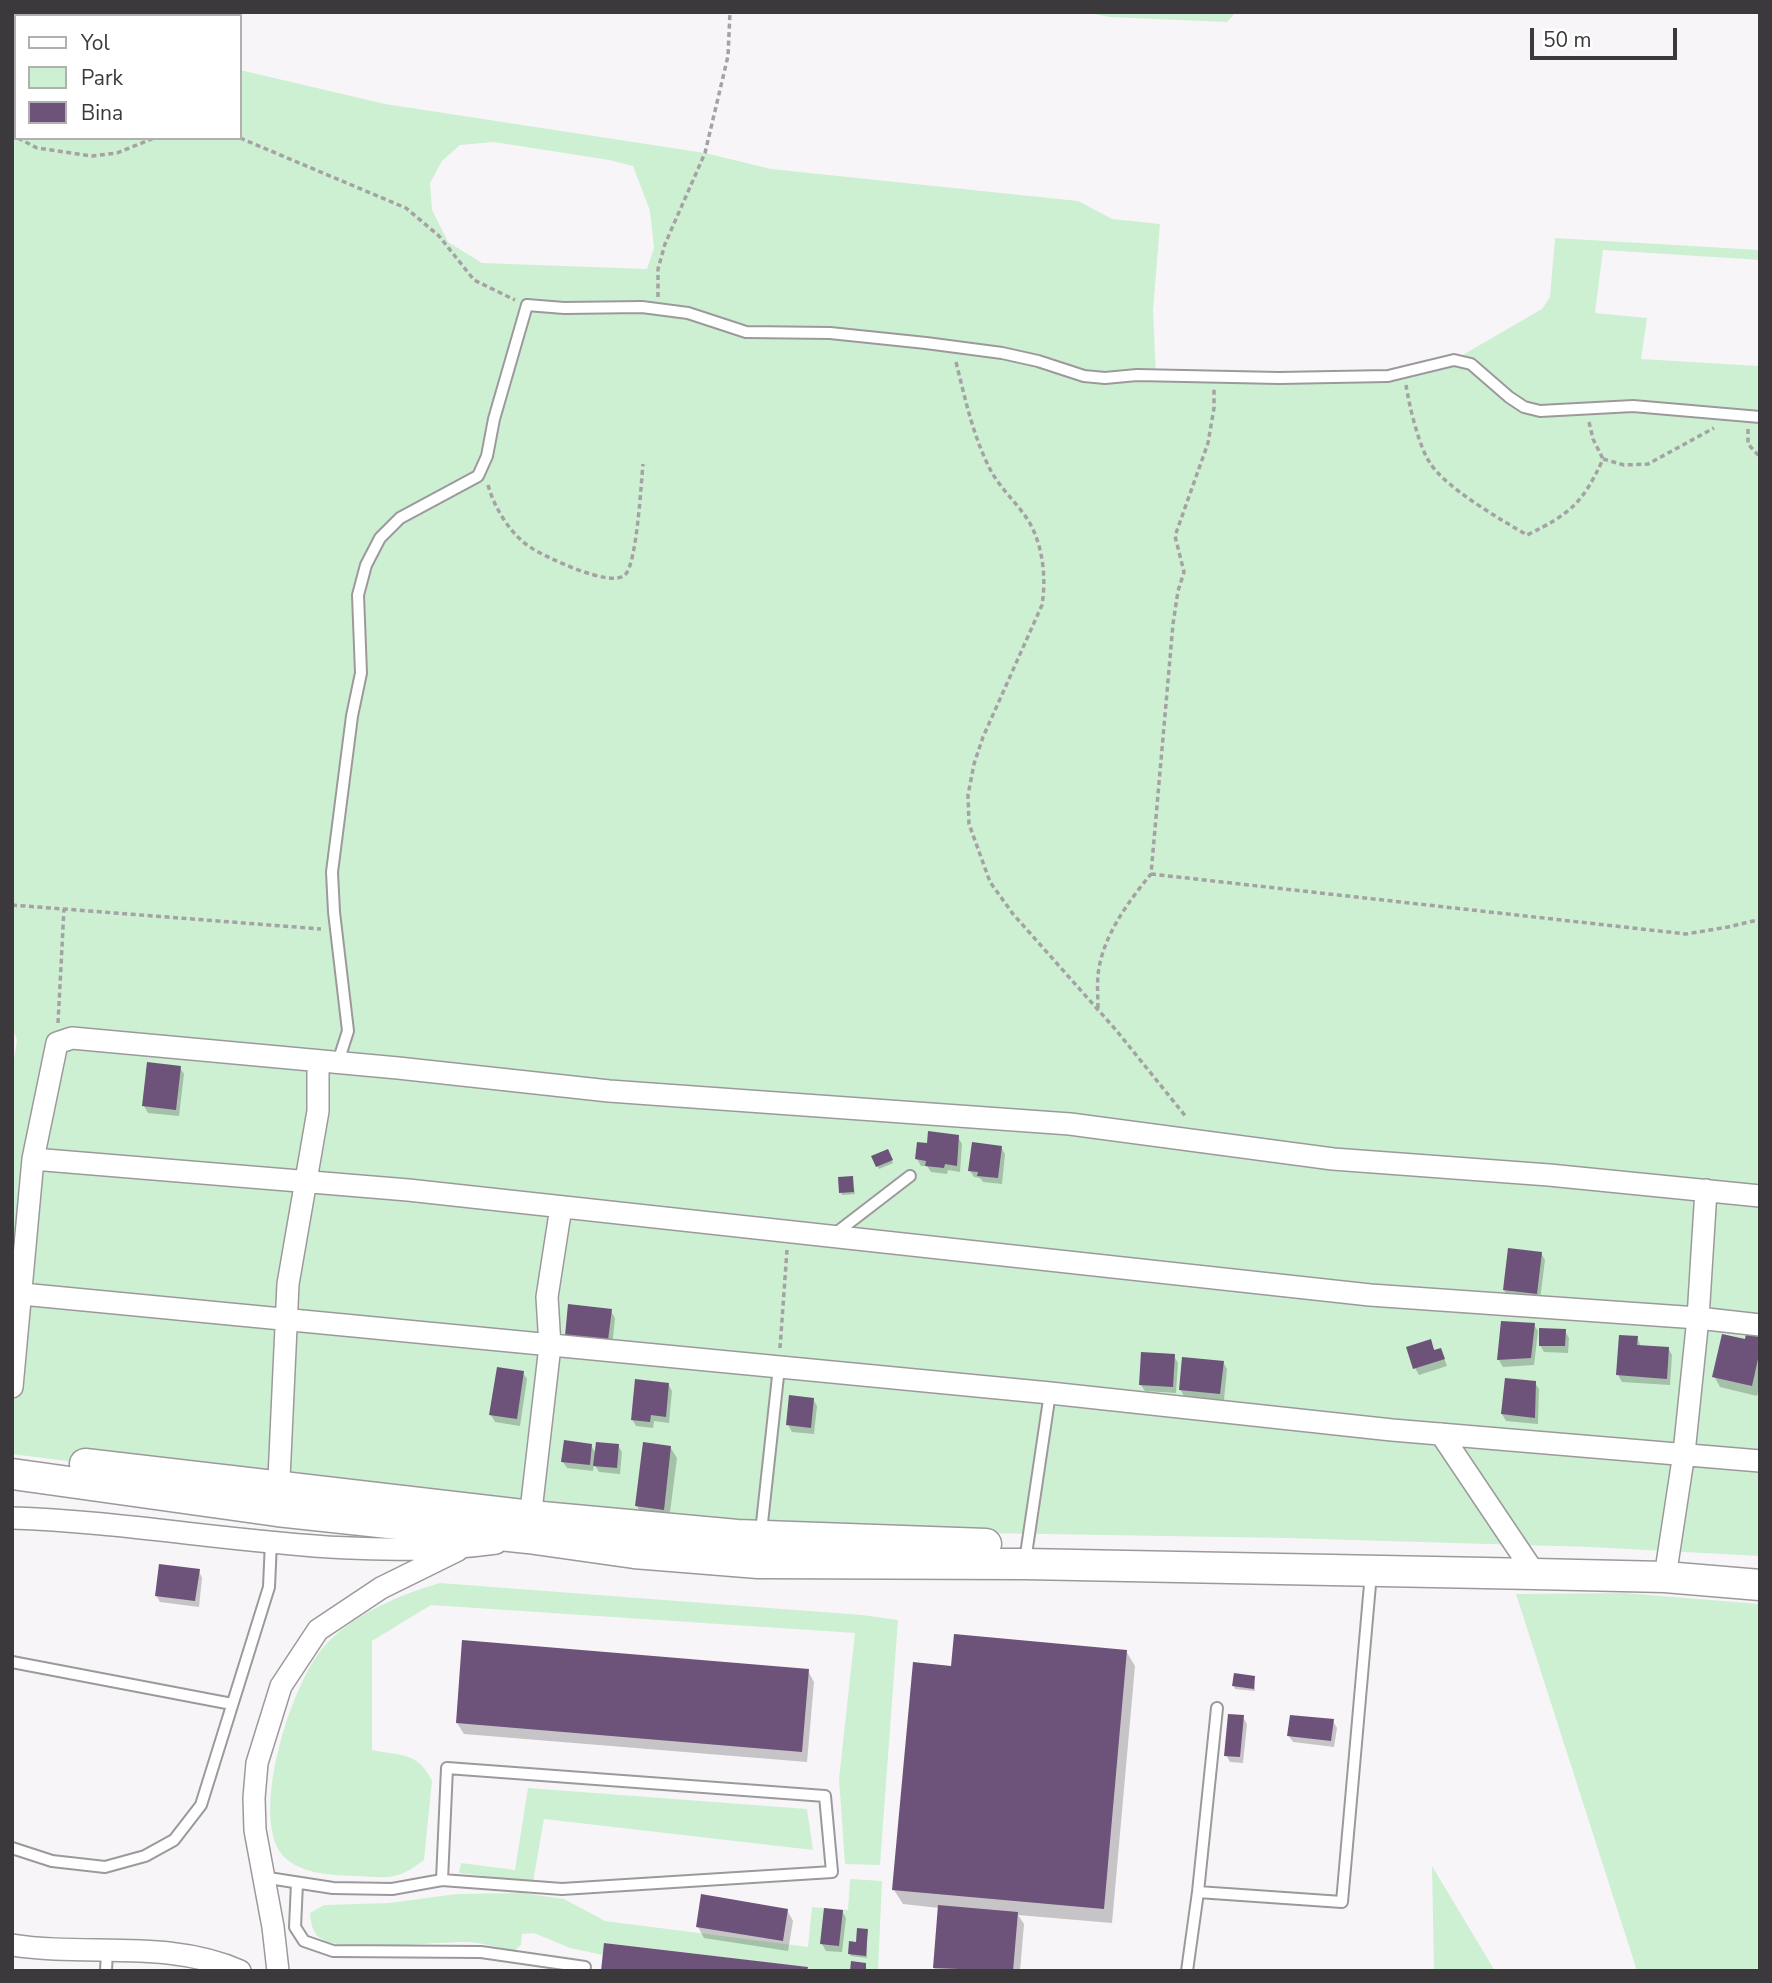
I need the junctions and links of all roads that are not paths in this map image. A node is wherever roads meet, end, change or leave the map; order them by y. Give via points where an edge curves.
1 (1755, 417) edge
2 (328, 1062) junction
3 (33, 1159) junction
4 (910, 1176) dead end
5 (307, 1182) junction
6 (1706, 1190) junction
7 (1760, 1196) edge
8 (561, 1207) junction
9 (832, 1237) junction
10 (22, 1294) junction
11 (1698, 1318) junction
12 (285, 1321) junction
13 (1760, 1325) edge
14 (550, 1346) junction
15 (779, 1367) junction
16 (12, 1387) edge
17 (1050, 1393) junction
18 (1441, 1434) junction
19 (1684, 1453) junction
20 (12, 1454) edge
21 (1760, 1461) edge
22 (12, 1474) edge
23 (278, 1499) junction
24 (12, 1518) edge
25 (529, 1527) junction
26 (271, 1541) junction
27 (465, 1547) junction
28 (759, 1549) junction
29 (1026, 1555) junction
30 (1529, 1565) junction
31 (1760, 1568) edge
32 (1667, 1569) junction
33 (1371, 1570) junction
34 (1760, 1585) edge
35 (12, 1662) edge
36 (232, 1704) junction
37 (1217, 1708) dead end
38 (12, 1848) edge
39 (262, 1877) junction
40 (442, 1880) junction
41 (297, 1883) junction
42 (1198, 1892) junction
43 (12, 1945) edge
44 (107, 1960) edge
45 (585, 1967) dead end
46 (240, 1971) edge
47 (278, 1971) edge
48 (1187, 1971) edge

1 - 2 lane via 1633,406 1540,411 1509,397 1471,364 1454,360 1388,376 1105,378 1084,376 1038,360 953,346 830,333 746,332 688,313 657,309 527,305 478,476 400,518 380,538 358,595 361,673 332,872 348,1031
2 - 3 street via 72,1038 57,1043
2 - 5 street
2 - 6 street via 609,1091 1070,1124 1333,1159
3 - 5 street
3 - 10 street
4 - 9 lane
5 - 8 street
5 - 12 street
6 - 7 street
6 - 11 street
8 - 9 street
8 - 14 street via 547,1297
9 - 11 street via 1370,1295
10 - 12 street
10 - 16 street
11 - 13 street
11 - 19 street
12 - 14 street
12 - 23 street
14 - 15 street
14 - 25 street
15 - 17 street
15 - 28 lane
17 - 18 street
17 - 29 lane
18 - 19 street
18 - 30 street
19 - 21 street
19 - 32 street
20 - 23 main road
22 - 23 main road
23 - 25 main road
24 - 26 street
25 - 27 street
25 - 28 main road via 634,1552
26 - 27 street via 394,1549
26 - 36 lane via 269,1587
27 - 39 street via 381,1588 318,1630 281,1686 257,1763 255,1830
28 - 29 main road
29 - 30 main road
29 - 33 main road
30 - 32 main road
30 - 33 main road
31 - 32 main road
32 - 34 main road
33 - 42 lane via 1342,1902
35 - 36 lane
36 - 38 lane via 201,1805 174,1840 145,1856 105,1867 52,1861
37 - 42 lane
39 - 41 lane
39 - 47 street
40 - 40 lane via 447,1768 825,1796 832,1872 562,1889
40 - 41 lane via 392,1889
41 - 45 lane via 295,1927 304,1941 333,1951 481,1952
42 - 48 lane
43 - 44 street
44 - 46 street via 149,1951 219,1962

